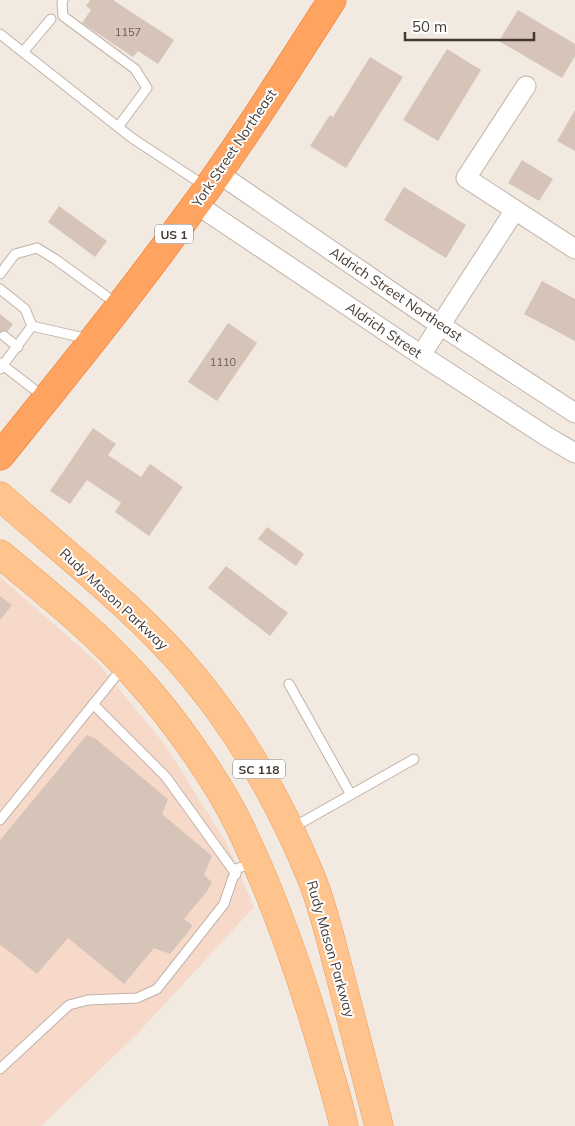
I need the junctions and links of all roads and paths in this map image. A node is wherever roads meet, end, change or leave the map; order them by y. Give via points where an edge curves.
1 (63, 0) edge
2 (332, 0) edge
3 (51, 19) dead end
4 (0, 34) edge
5 (23, 52) junction
6 (526, 86) dead end
7 (118, 127) junction
8 (207, 188) junction
9 (515, 210) junction
10 (575, 249) edge
11 (0, 274) edge
12 (0, 289) edge
13 (120, 306) junction
14 (440, 325) junction
15 (32, 326) junction
16 (4, 336) dead end
17 (94, 340) junction
18 (18, 347) junction
19 (421, 355) junction
20 (1, 366) edge
21 (46, 399) junction
22 (575, 413) edge
23 (575, 453) edge
24 (0, 456) edge
25 (0, 496) edge
26 (0, 554) edge
27 (125, 665) junction
28 (289, 684) dead end
29 (94, 704) junction
30 (414, 758) dead end
31 (351, 795) junction
32 (0, 820) edge
33 (290, 830) junction
34 (246, 869) junction
35 (0, 1069) edge
36 (344, 1126) edge
37 (380, 1126) edge

1 - 7 lane via 63,16 135,69 147,88
2 - 8 highway, York Street Northeast / US 1
3 - 5 lane
4 - 5 lane
5 - 7 lane
6 - 9 street via 466,178
7 - 8 lane
8 - 13 highway, York Street Northeast / US 1
8 - 14 street, Aldrich Street Northeast
8 - 19 street, Aldrich Street
9 - 10 street
9 - 14 street
11 - 13 lane via 15,254 37,248
12 - 15 lane via 25,308
13 - 17 highway, York Street Northeast / US 1
14 - 19 street
14 - 22 street, Aldrich Street Northeast
15 - 17 lane
15 - 18 lane
16 - 18 lane
17 - 21 highway, York Street Northeast / US 1
18 - 20 lane
19 - 23 street, Aldrich Street
20 - 21 lane
21 - 24 highway, York Street Northeast / US 1
25 - 33 main road, Rudy Mason Parkway / SC 118 via 155,634 192,675 258,768
26 - 27 main road, SC 118
27 - 29 lane
27 - 34 main road, SC 118 via 162,709 211,777 239,825
28 - 31 lane
29 - 32 lane
29 - 34 lane via 166,777
30 - 31 lane
31 - 33 lane
33 - 37 main road, Rudy Mason Parkway / SC 118 via 325,920
34 - 35 lane via 224,904 157,989 137,998 69,1004
34 - 36 main road, SC 118 via 280,919

